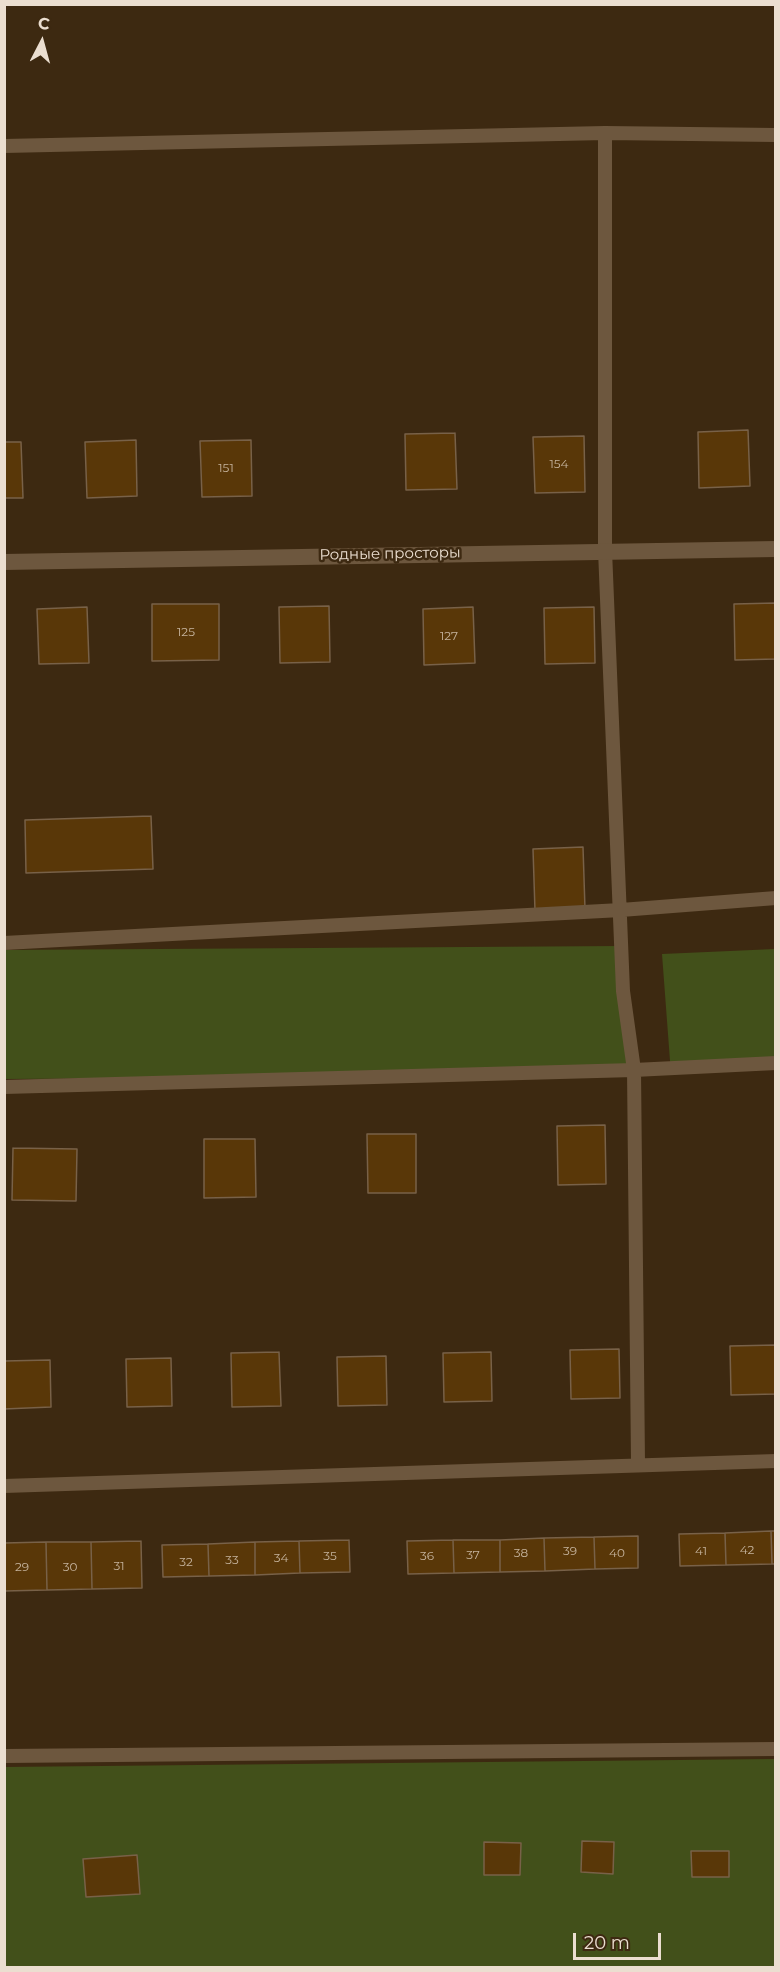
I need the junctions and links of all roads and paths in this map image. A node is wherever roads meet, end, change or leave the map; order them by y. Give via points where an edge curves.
1 (605, 133) junction
2 (776, 135) edge
3 (4, 146) edge
4 (776, 549) edge
5 (604, 550) junction
6 (4, 562) edge
7 (776, 898) edge
8 (621, 910) junction
9 (4, 943) edge
10 (776, 1063) edge
11 (634, 1070) junction
12 (4, 1087) edge
13 (776, 1461) edge
14 (638, 1464) junction
15 (4, 1486) edge
16 (776, 1749) edge
17 (4, 1756) edge

1 - 2 lane
1 - 3 lane
1 - 5 lane
4 - 5 street, Родные просторы
5 - 6 street, Родные просторы
5 - 8 lane
7 - 8 lane
8 - 9 lane
8 - 11 lane via 623,991
10 - 11 lane
11 - 12 lane
11 - 14 lane
13 - 14 lane
14 - 15 lane
16 - 17 lane

